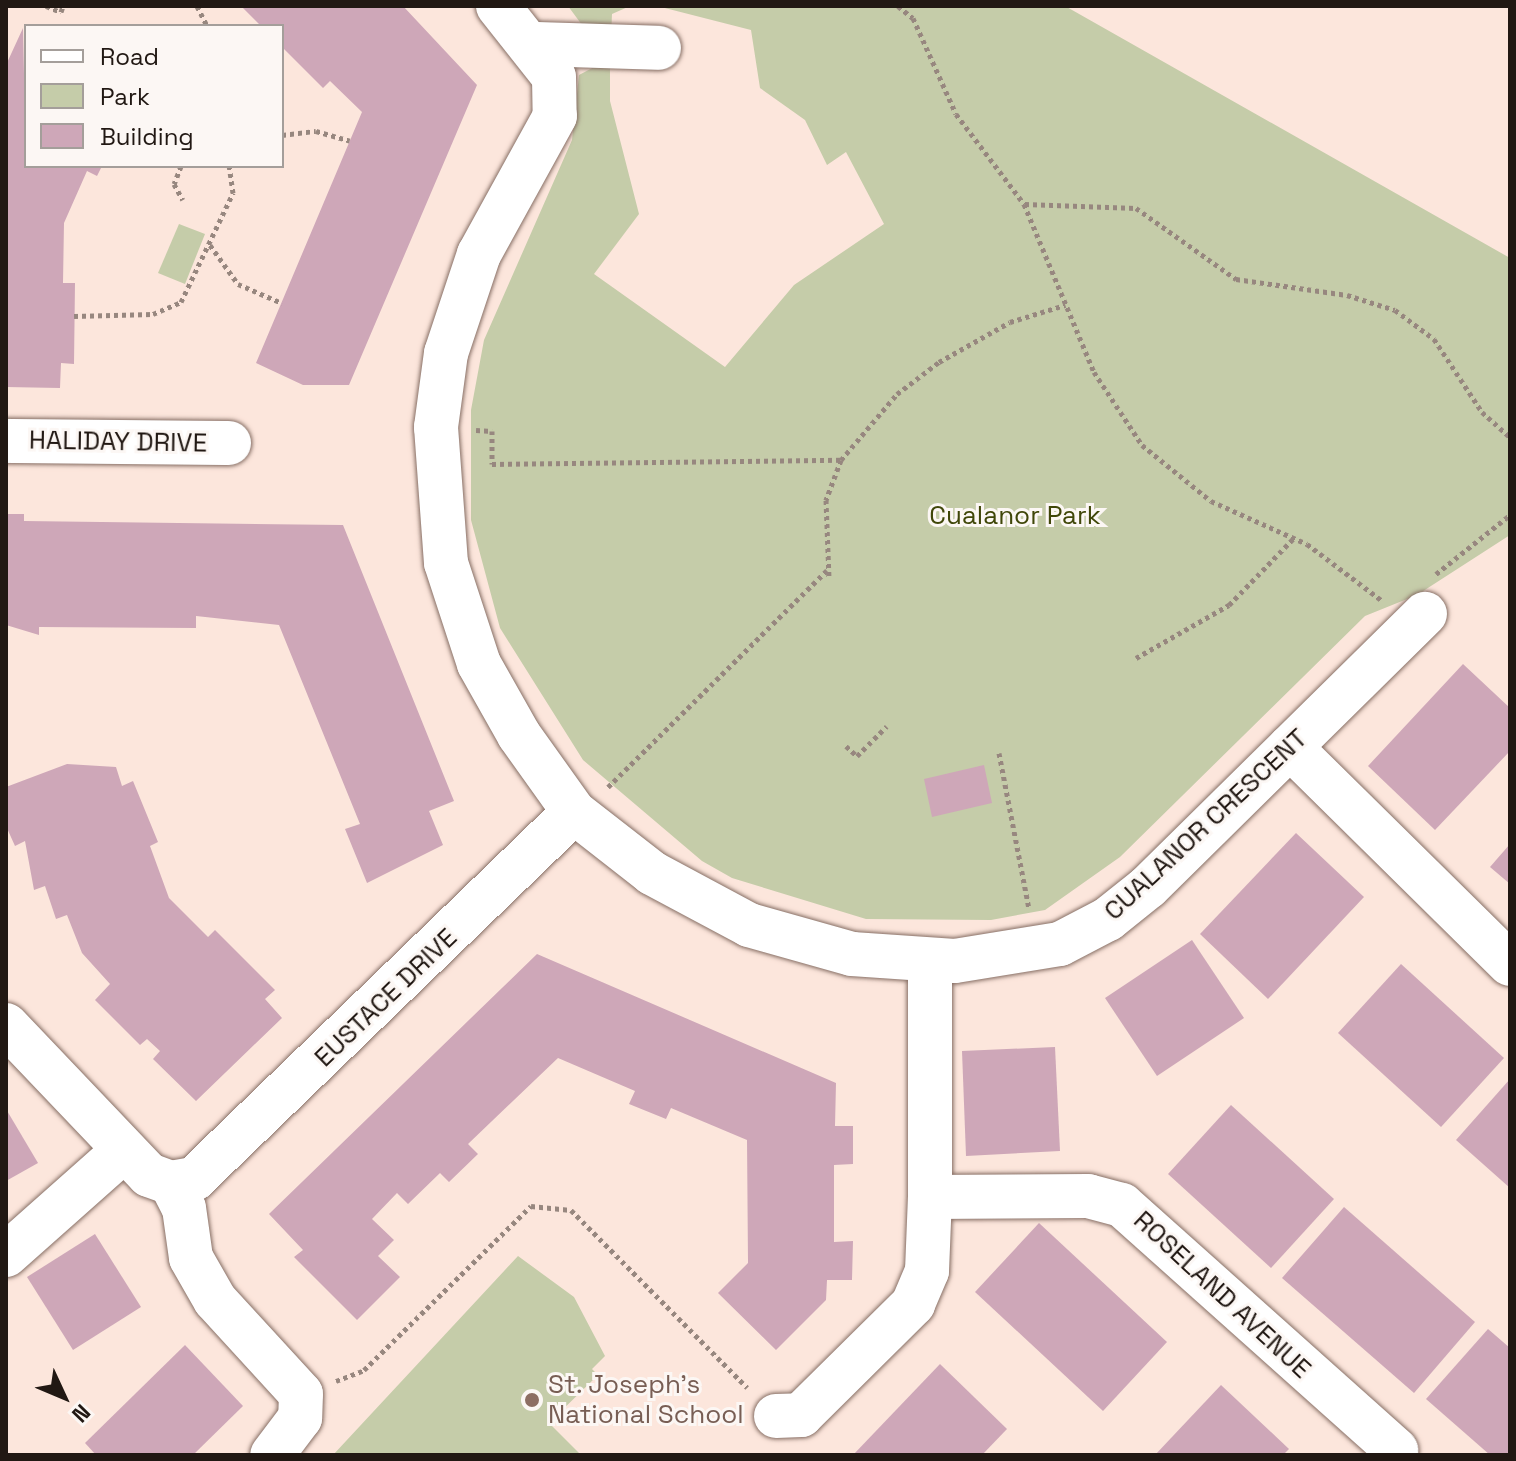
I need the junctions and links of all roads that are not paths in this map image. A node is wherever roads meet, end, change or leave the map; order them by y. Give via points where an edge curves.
1 (498, 6) edge
2 (535, 44) junction
3 (659, 48) dead end
4 (6, 441) edge
5 (229, 443) dead end
6 (1407, 600) road end
7 (1290, 747) junction
8 (577, 815) junction
9 (930, 961) junction
10 (1510, 964) edge
11 (6, 1025) edge
12 (123, 1151) junction
13 (183, 1181) junction
14 (930, 1197) junction
15 (6, 1255) edge
16 (776, 1416) road end
17 (1396, 1453) edge
18 (272, 1455) edge

1 - 2 street, CUALANOR CRESCENT
2 - 3 street
2 - 8 street, CUALANOR CRESCENT via 554,77 555,116 466,285 446,353 436,427 446,563 462,620 494,696
4 - 5 street, HALIDAY DRIVE
6 - 7 street, CUALANOR CRESCENT
7 - 9 street, CUALANOR CRESCENT via 1121,910 1039,950
7 - 10 street
8 - 9 street, CUALANOR CRESCENT via 687,895 749,925 852,954
8 - 13 street, EUSTACE DRIVE
9 - 14 street
11 - 12 street
12 - 13 street
12 - 15 street
13 - 18 street via 191,1258 215,1300 301,1394 300,1418
14 - 16 street via 927,1271 913,1304 801,1415
14 - 17 street, ROSELAND AVENUE via 1088,1196 1122,1205

